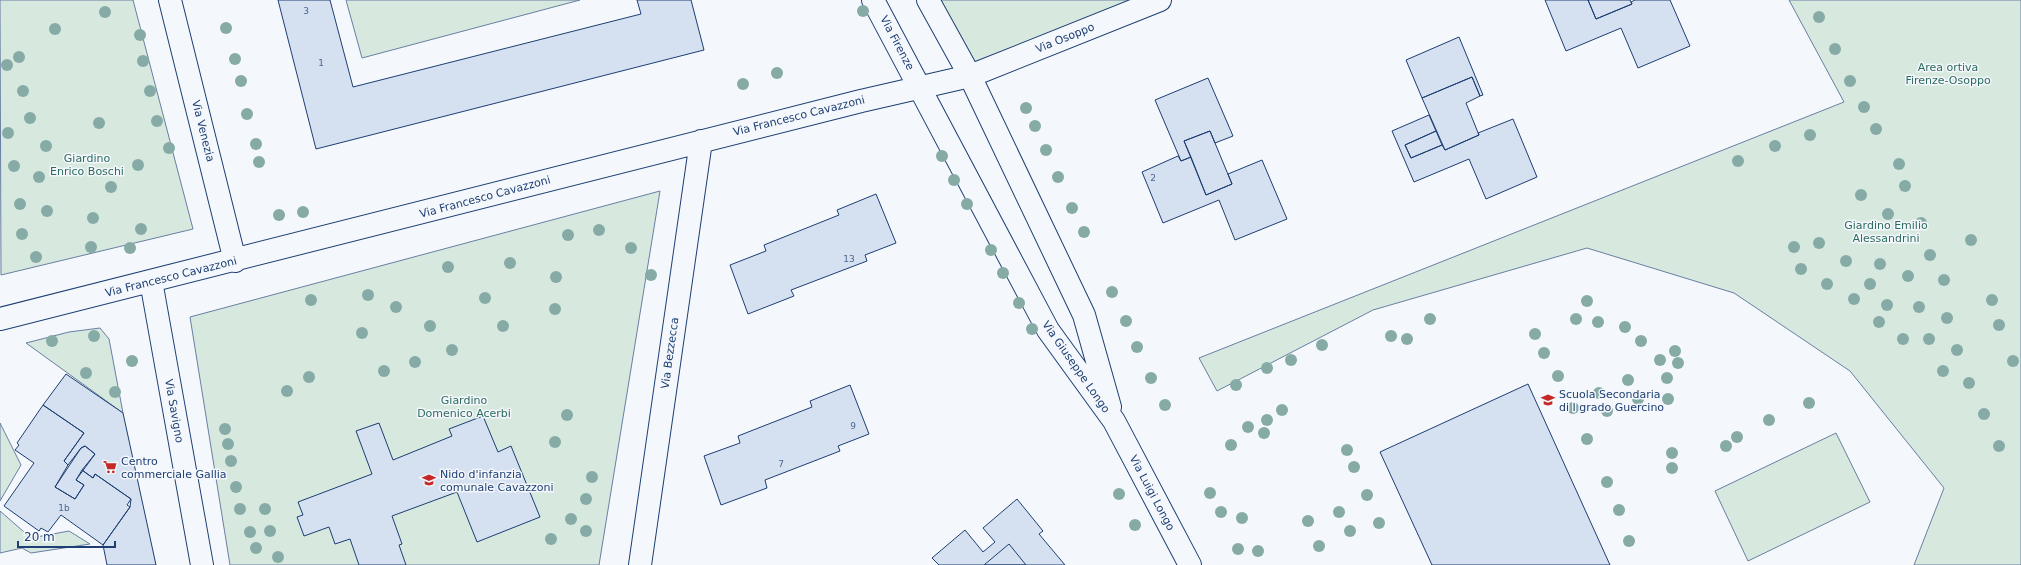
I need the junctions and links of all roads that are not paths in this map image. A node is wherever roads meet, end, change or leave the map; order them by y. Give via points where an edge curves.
1 (170, 0) edge
2 (873, 0) edge
3 (928, 0) edge
4 (1160, 0) edge
5 (970, 76) junction
6 (920, 87) junction
7 (701, 141) junction
8 (235, 261) junction
9 (151, 281) junction
10 (0, 320) edge
11 (1114, 421) junction
12 (202, 565) edge
13 (640, 565) edge
14 (1190, 565) edge

1 - 8 street, Via Venezia
2 - 6 street, Via Firenze
3 - 5 street
4 - 5 street, Via Osoppo
5 - 6 street, Via Francesco Cavazzoni
5 - 11 street, Via Giuseppe Longo via 1084,315
6 - 7 street, Via Francesco Cavazzoni
6 - 11 street, Via Giuseppe Longo via 1048,330
7 - 8 street, Via Francesco Cavazzoni
7 - 13 street, Via Bezzecca
8 - 9 street, Via Francesco Cavazzoni
9 - 10 street, Via Francesco Cavazzoni
9 - 12 street, Via Savigno
11 - 14 street, Via Luigi Longo

